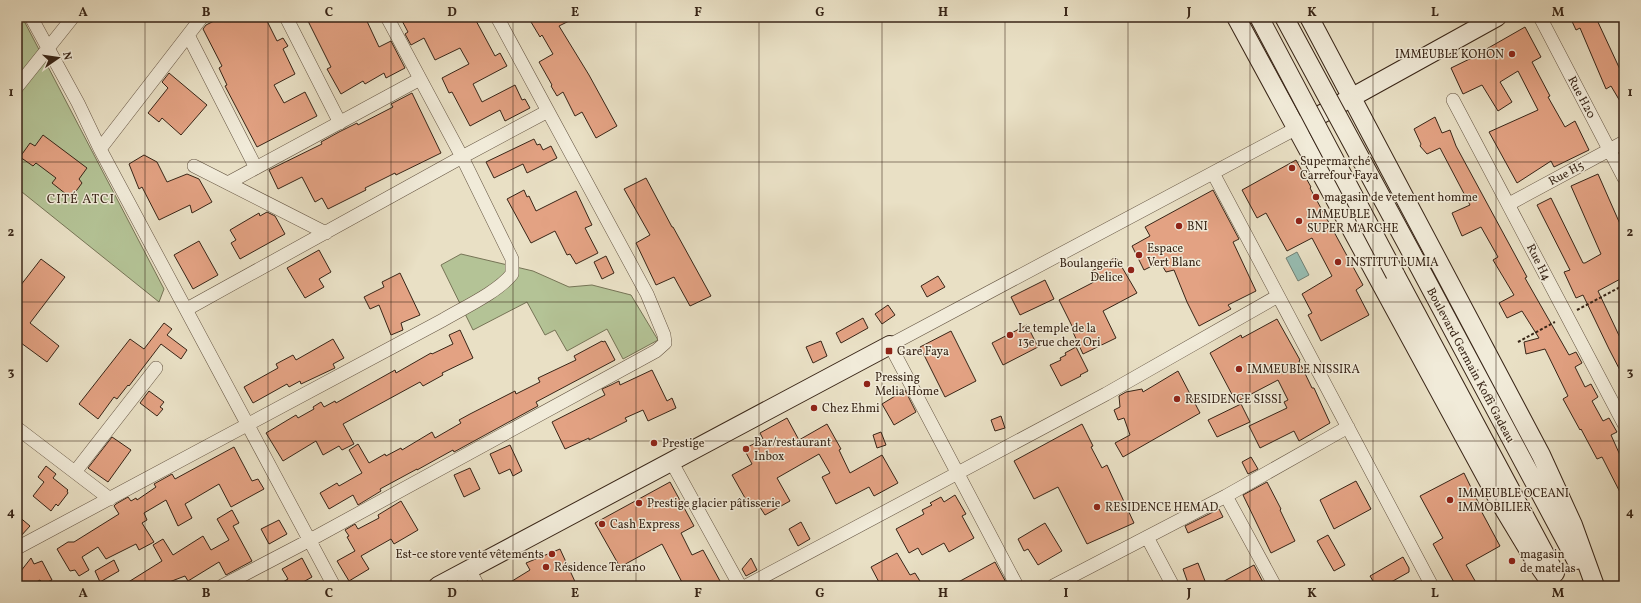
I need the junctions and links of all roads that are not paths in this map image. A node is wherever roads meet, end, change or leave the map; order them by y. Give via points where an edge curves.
1 (31, 17) edge
2 (73, 17) edge
3 (202, 17) edge
4 (286, 17) edge
5 (386, 17) edge
6 (497, 17) edge
7 (1236, 17) edge
8 (1259, 17) edge
9 (1284, 17) edge
10 (1309, 17) edge
11 (1497, 17) edge
12 (1540, 17) edge
13 (188, 35) junction
14 (48, 49) junction
15 (420, 79) junction
16 (17, 87) edge
17 (1352, 96) junction
18 (1453, 100) dead end
19 (548, 111) junction
20 (340, 123) junction
21 (1297, 128) junction
22 (1624, 142) edge
23 (100, 149) junction
24 (1610, 150) junction
25 (462, 157) junction
26 (194, 166) dead end
27 (256, 168) junction
28 (1213, 173) junction
29 (1624, 178) edge
30 (228, 183) junction
31 (1509, 204) junction
32 (326, 233) junction
33 (1278, 296) junction
34 (187, 309) junction
35 (890, 345) junction
36 (156, 368) dead end
37 (248, 424) junction
38 (1624, 424) edge
39 (17, 428) edge
40 (1348, 428) junction
41 (671, 461) junction
42 (75, 472) junction
43 (958, 472) junction
44 (1226, 496) junction
45 (110, 499) junction
46 (1147, 537) junction
47 (310, 540) junction
48 (17, 548) edge
49 (469, 569) junction
50 (222, 586) edge
51 (334, 586) edge
52 (438, 586) edge
53 (478, 586) edge
54 (740, 586) edge
55 (746, 586) edge
56 (1018, 586) edge
57 (1053, 586) edge
58 (1172, 586) edge
59 (1275, 586) edge
60 (1432, 586) edge
61 (1553, 586) edge
62 (1562, 586) edge
63 (1590, 586) edge
64 (1595, 586) edge

1 - 14 street
2 - 14 street
3 - 13 street
4 - 20 street
5 - 15 street
6 - 19 street
7 - 21 main road
8 - 62 main road, Boulevard Germain Koffi Gadeau, bridge
9 - 63 main road, Boulevard Germain Koffi Gadeau, bridge
10 - 17 main road
11 - 17 main road
12 - 24 street, Rue H20
13 - 23 street
13 - 27 street
14 - 16 street
14 - 23 street
15 - 20 street
15 - 25 street
17 - 21 main road
17 - 64 main road via 1541,455 1573,525
18 - 31 street, Rue H4
19 - 25 street
19 - 47 street via 647,294 666,339 664,345
20 - 27 street
21 - 28 street
21 - 61 main road via 1498,501
22 - 24 street, Rue H5
23 - 34 street
24 - 29 street, Rue H20
24 - 31 street, Rue H5
25 - 32 street
25 - 37 street via 512,259 512,274 509,278 443,320
26 - 30 street
27 - 30 street
28 - 33 street
28 - 35 street
30 - 32 street
31 - 38 street, Rue H4
32 - 34 street
33 - 40 street
33 - 43 street via 1106,394
34 - 37 street
35 - 41 main road
35 - 43 street
36 - 42 street
37 - 45 street
37 - 47 street
39 - 42 street
40 - 44 street
40 - 60 street
41 - 49 main road
41 - 54 street
42 - 45 street
43 - 55 street
43 - 56 street
44 - 46 street
44 - 59 street
45 - 48 street
46 - 57 street
46 - 58 street
47 - 50 street
47 - 51 street
49 - 52 main road
49 - 53 street

